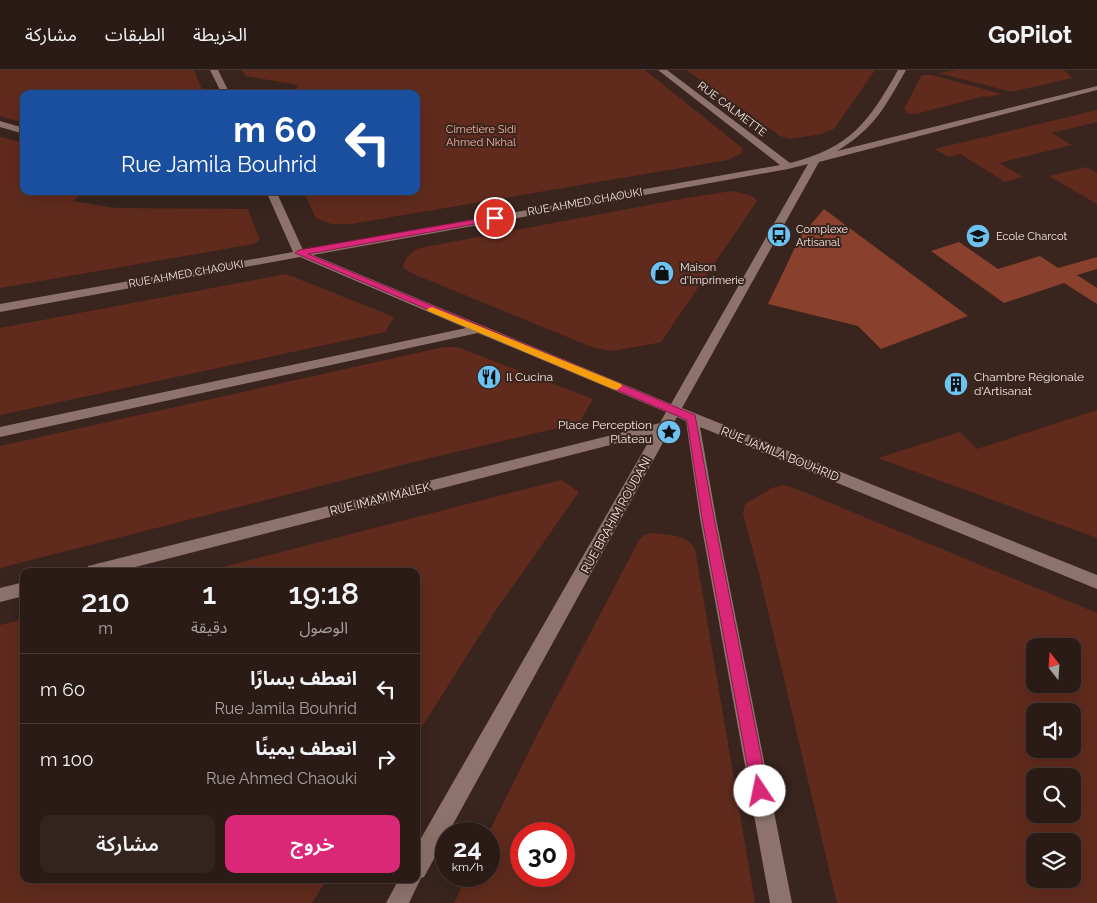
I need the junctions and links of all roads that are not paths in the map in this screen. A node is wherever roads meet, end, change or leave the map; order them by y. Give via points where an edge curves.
1 (214, 70) edge
2 (662, 70) edge
3 (902, 70) edge
4 (1097, 88) edge
5 (224, 90) edge
6 (0, 124) edge
7 (20, 130) edge
8 (815, 160) junction
9 (788, 166) junction
10 (273, 195) edge
11 (299, 253) junction
12 (0, 308) edge
13 (477, 329) junction
14 (674, 410) junction
15 (692, 418) junction
16 (666, 426) junction
17 (0, 432) edge
18 (106, 568) edge
19 (1097, 582) edge
20 (20, 590) edge
21 (0, 595) edge
22 (420, 862) edge
23 (409, 883) edge
24 (397, 903) edge
25 (782, 903) edge

1 - 5 street
2 - 9 street, RUE CALMETTE
3 - 8 street via 865,127 847,142
4 - 8 street, RUE AHMED CHAOUKI
6 - 7 street
8 - 9 street, RUE AHMED CHAOUKI
8 - 14 street, RUE BRAHIM ROUDANI
9 - 11 street, RUE AHMED CHAOUKI
10 - 11 street
11 - 12 street, RUE AHMED CHAOUKI
11 - 13 street, RUE JAMILA BOUHRID
13 - 14 street, RUE JAMILA BOUHRID
13 - 17 street
14 - 15 street, RUE JAMILA BOUHRID
14 - 16 street, RUE BRAHIM ROUDANI
15 - 19 street, RUE JAMILA BOUHRID
15 - 25 street via 709,528
16 - 18 street, RUE IMAM MALEK
16 - 22 street, RUE BRAHIM ROUDANI
20 - 21 street
23 - 24 street

